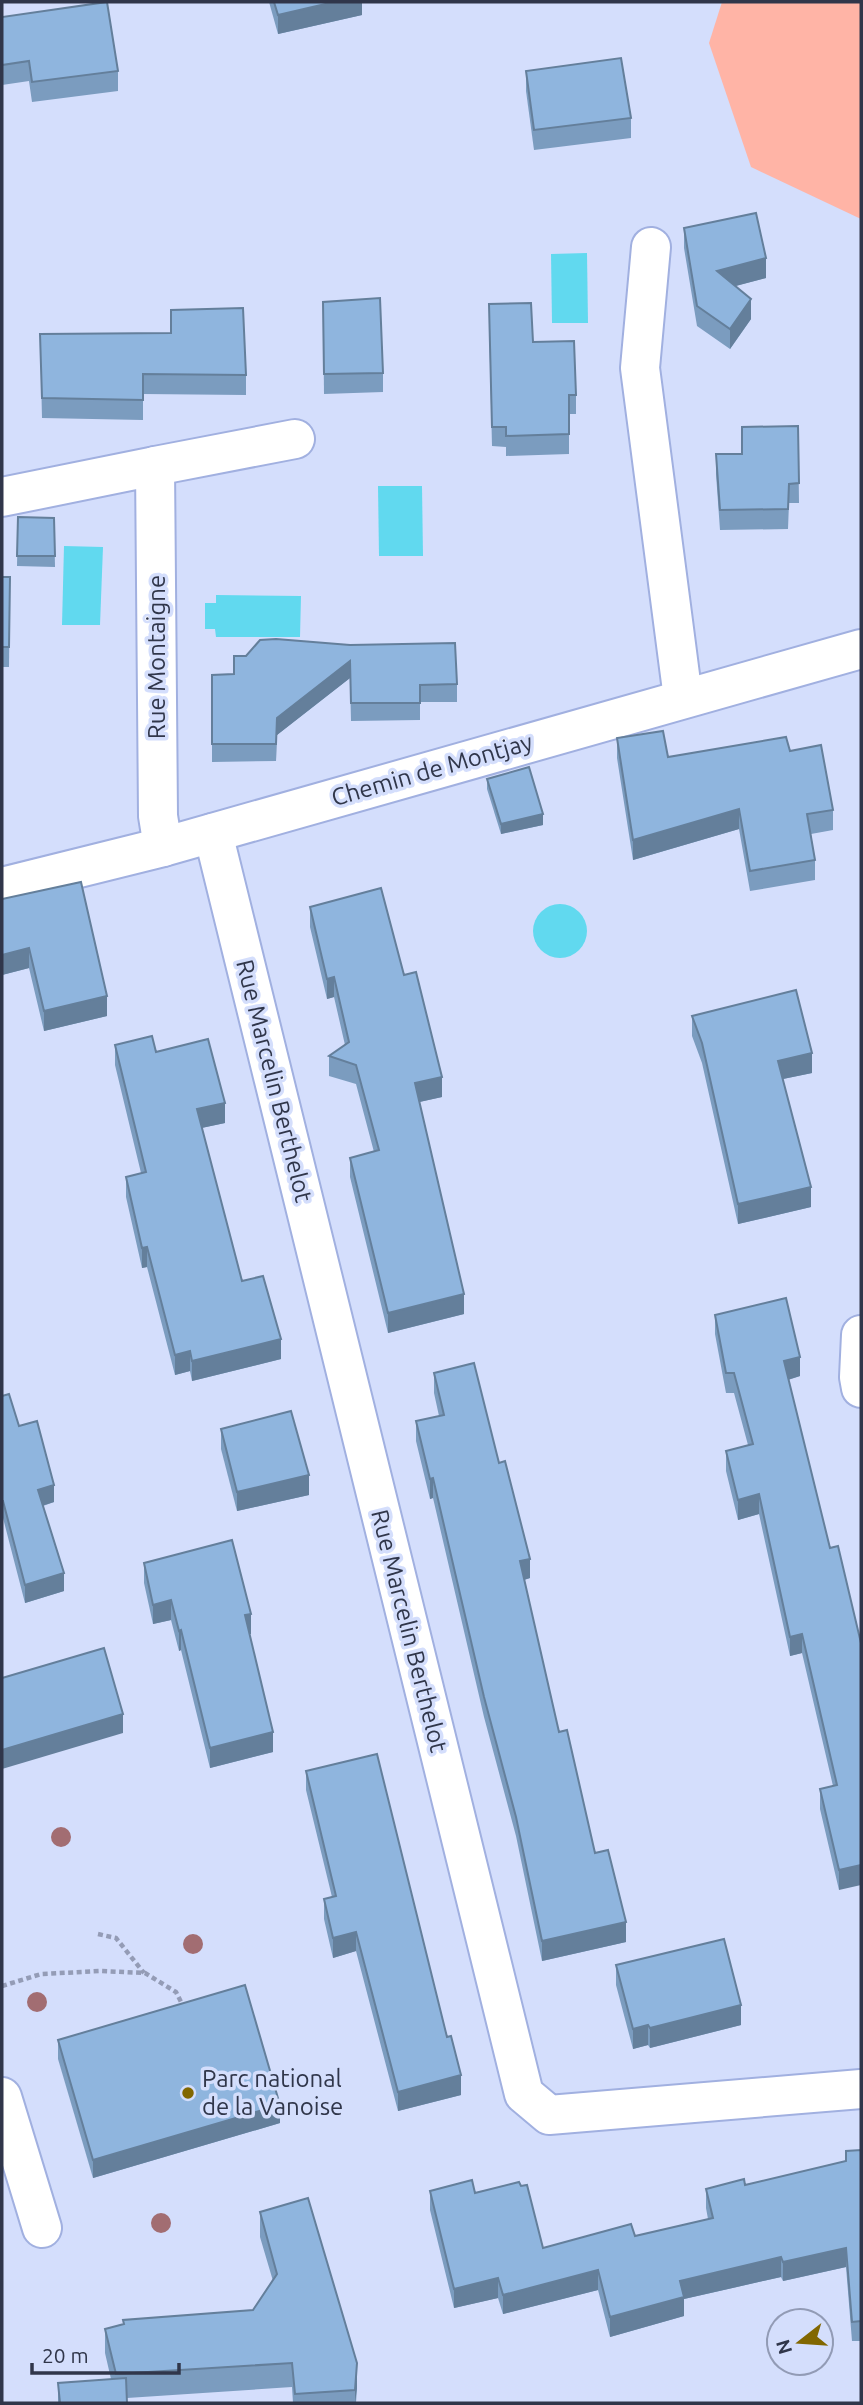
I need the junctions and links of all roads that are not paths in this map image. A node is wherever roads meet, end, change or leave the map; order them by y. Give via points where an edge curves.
1 (651, 247) dead end
2 (295, 439) dead end
3 (155, 466) junction
4 (2, 497) edge
5 (861, 649) edge
6 (683, 698) junction
7 (213, 833) junction
8 (163, 847) junction
9 (2, 887) edge
10 (861, 1335) edge
11 (861, 1388) edge
12 (861, 2089) edge
13 (2, 2097) edge
14 (42, 2228) dead end

1 - 6 street via 640,368
2 - 3 street
3 - 4 street
3 - 8 street, Rue Montaigne via 158,816
5 - 6 street, Chemin de Montjay
6 - 7 street, Chemin de Montjay
7 - 8 street, Chemin de Montjay
7 - 12 street, Rue Marcelin Berthelot via 524,2094 549,2115
8 - 9 street, Chemin de Montjay
10 - 11 street
13 - 14 street

